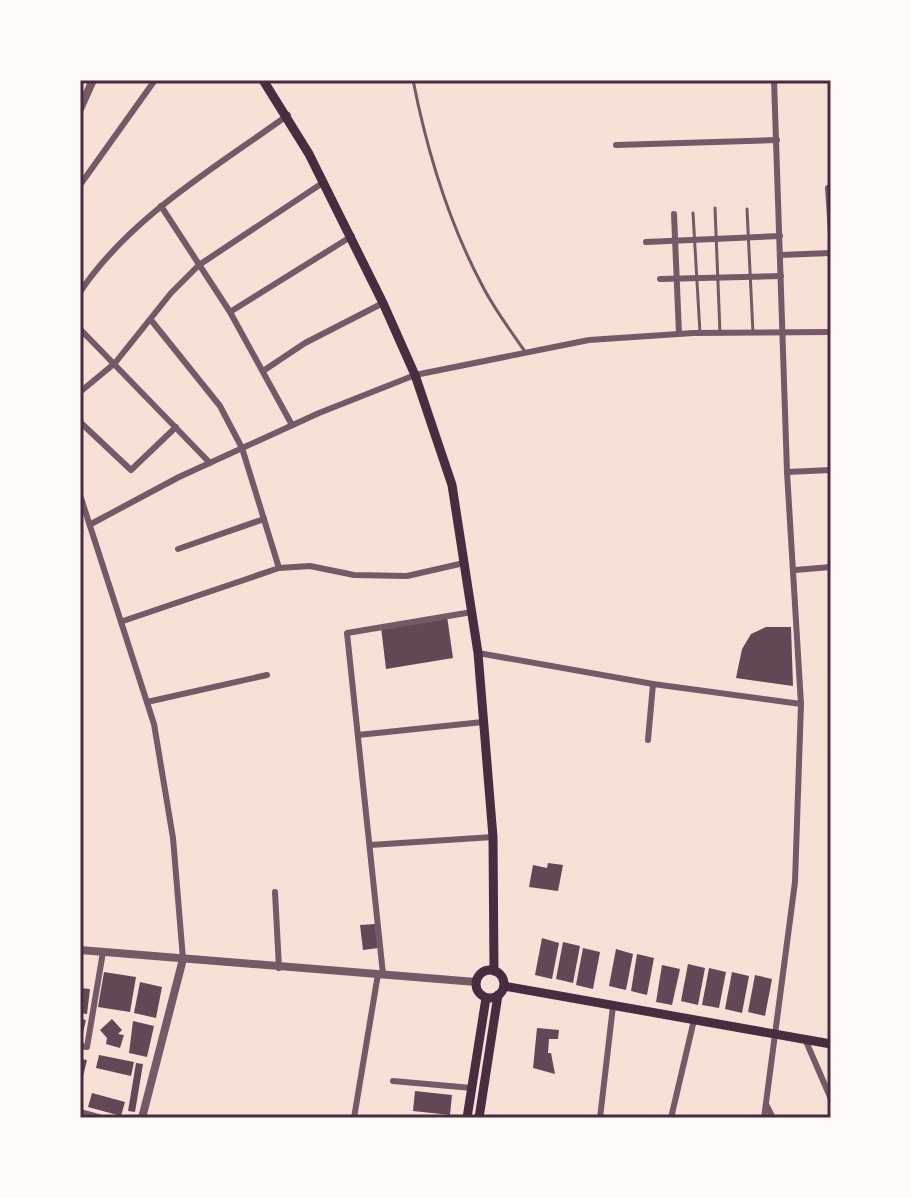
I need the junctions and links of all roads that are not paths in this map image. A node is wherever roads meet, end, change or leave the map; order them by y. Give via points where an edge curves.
1 (93, 80) edge
2 (155, 80) edge
3 (263, 80) edge
4 (413, 80) edge
5 (774, 80) edge
6 (80, 109) edge
7 (288, 115) junction
8 (777, 140) junction
9 (616, 145) dead end
10 (324, 182) junction
11 (80, 185) edge
12 (828, 188) dead end
13 (161, 206) junction
14 (715, 208) dead end
15 (747, 209) dead end
16 (693, 213) dead end
17 (674, 214) dead end
18 (831, 233) edge
19 (352, 236) junction
20 (780, 236) junction
21 (748, 238) junction
22 (717, 239) junction
23 (695, 240) junction
24 (675, 241) junction
25 (646, 242) dead end
26 (831, 253) edge
27 (780, 255) junction
28 (199, 265) junction
29 (781, 276) junction
30 (750, 277) junction
31 (676, 278) junction
32 (697, 278) junction
33 (718, 278) junction
34 (660, 279) dead end
35 (80, 292) edge
36 (383, 303) junction
37 (230, 312) junction
38 (151, 320) junction
39 (80, 329) edge
40 (831, 332) edge
41 (700, 333) junction
42 (720, 333) junction
43 (753, 333) junction
44 (679, 334) junction
45 (781, 334) junction
46 (526, 353) junction
47 (115, 363) junction
48 (263, 371) junction
49 (415, 375) junction
50 (80, 392) edge
51 (80, 422) edge
52 (292, 425) junction
53 (176, 427) junction
54 (242, 448) junction
55 (210, 463) junction
56 (831, 470) edge
57 (787, 472) junction
58 (80, 495) edge
59 (264, 519) junction
60 (91, 524) junction
61 (178, 549) dead end
62 (464, 563) junction
63 (831, 567) edge
64 (279, 568) junction
65 (795, 570) junction
66 (472, 612) junction
67 (123, 621) junction
68 (478, 653) junction
69 (267, 675) dead end
70 (653, 684) junction
71 (147, 702) junction
72 (801, 704) junction
73 (483, 722) junction
74 (358, 735) junction
75 (648, 740) dead end
76 (493, 837) junction
77 (370, 845) junction
78 (275, 892) dead end
79 (80, 950) edge
80 (103, 952) junction
81 (183, 959) junction
82 (279, 968) junction
83 (494, 971) junction
84 (381, 974) junction
85 (476, 982) junction
86 (501, 991) junction
87 (486, 998) junction
88 (613, 1006) junction
89 (694, 1020) junction
90 (775, 1034) junction
91 (805, 1039) junction
92 (831, 1044) edge
93 (80, 1046) edge
94 (393, 1081) dead end
95 (472, 1088) junction
96 (831, 1099) edge
97 (767, 1106) junction
98 (80, 1112) edge
99 (102, 1118) edge
100 (142, 1118) edge
101 (354, 1118) edge
102 (467, 1118) edge
103 (479, 1118) edge
104 (600, 1118) edge
105 (671, 1118) edge
106 (764, 1118) edge
107 (773, 1118) edge

1 - 6 street
2 - 11 street
3 - 7 main road
4 - 46 lane via 452,220 483,287
5 - 8 street
7 - 10 main road
7 - 13 street
8 - 9 street
8 - 20 street
10 - 19 main road
10 - 28 street
12 - 18 street
13 - 28 street
13 - 35 street
14 - 22 lane
15 - 21 lane
16 - 23 lane
17 - 24 street
19 - 36 main road
19 - 37 street
20 - 21 street
20 - 27 street
21 - 22 street
21 - 30 lane
22 - 23 street
22 - 33 lane
23 - 24 street
23 - 32 lane
24 - 25 street
24 - 31 street
26 - 27 street
27 - 29 street
28 - 37 street
28 - 38 street
29 - 30 street
29 - 45 street
30 - 33 street
30 - 43 lane
31 - 32 street
31 - 34 street
31 - 44 street
32 - 33 street
32 - 41 lane
33 - 42 lane
36 - 48 street
36 - 49 main road
37 - 48 street
38 - 47 street
38 - 54 street via 220,406
39 - 47 street
40 - 45 street
41 - 42 street
41 - 44 street
42 - 43 street
43 - 45 street
44 - 46 street via 589,340
45 - 57 street
46 - 49 street
47 - 50 street
47 - 53 street
48 - 52 street
49 - 52 street
49 - 62 main road via 452,485
51 - 53 street via 131,470
52 - 54 street
53 - 55 street
54 - 55 street
54 - 59 street
55 - 60 street
56 - 57 street
57 - 65 street
58 - 60 street
59 - 61 street
59 - 64 street
60 - 67 street
62 - 64 street via 407,576
62 - 66 main road
63 - 65 street
64 - 67 street
65 - 72 street
66 - 68 main road
66 - 74 street via 347,633
67 - 71 street
68 - 70 street
68 - 73 main road
69 - 71 street
70 - 72 street
70 - 75 street
71 - 81 street via 173,838
72 - 90 street via 795,882
73 - 74 street
73 - 76 main road
74 - 77 street
76 - 77 street
76 - 83 main road
77 - 84 street
78 - 82 street
79 - 80 street
80 - 81 street
80 - 93 street via 87,1047
81 - 82 street
81 - 100 street
82 - 84 street
83 - 85 main road via 484,971
83 - 86 main road via 503,978
84 - 85 street
84 - 101 street
85 - 87 main road via 476,990
86 - 87 main road
86 - 88 main road
86 - 103 main road
87 - 95 main road
88 - 89 main road
88 - 104 street
89 - 90 main road
89 - 105 street
90 - 91 main road
90 - 97 street
91 - 92 main road
91 - 96 street
94 - 95 street
95 - 102 main road
97 - 106 street
97 - 107 street
98 - 99 street

